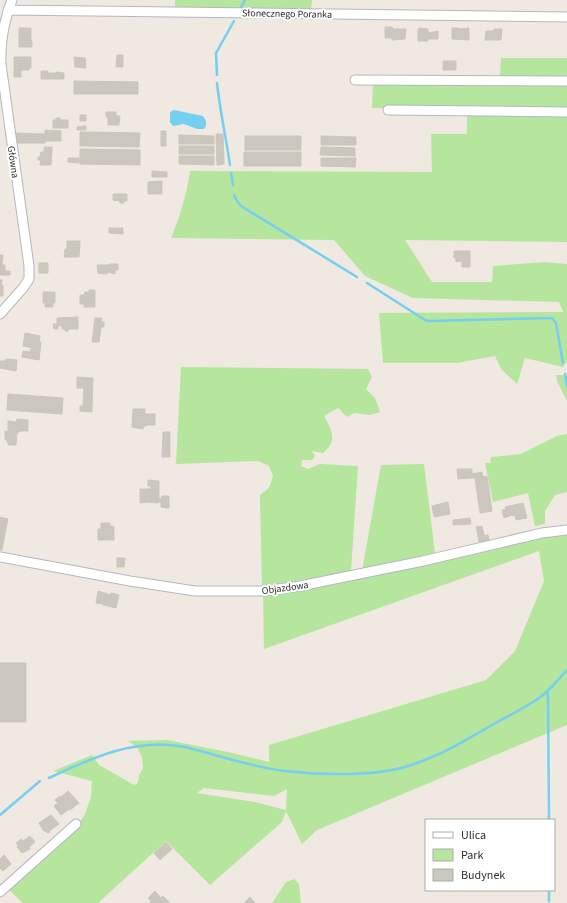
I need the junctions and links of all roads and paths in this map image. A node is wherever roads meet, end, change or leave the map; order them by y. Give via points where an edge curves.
1 (12, 0) edge
2 (8, 10) junction
3 (567, 17) edge
4 (355, 80) dead end
5 (567, 81) edge
6 (388, 110) dead end
7 (567, 112) edge
8 (0, 314) edge
9 (567, 530) edge
10 (0, 558) edge
11 (76, 824) dead end
12 (0, 892) edge

1 - 2 street, Główna
2 - 3 street, Słonecznego Poranka
2 - 8 street, Główna via 0,45 1,64 29,279 16,298
4 - 5 street
6 - 7 street
9 - 10 street, Objazdowa via 542,533 300,586 264,591 183,589
11 - 12 street

